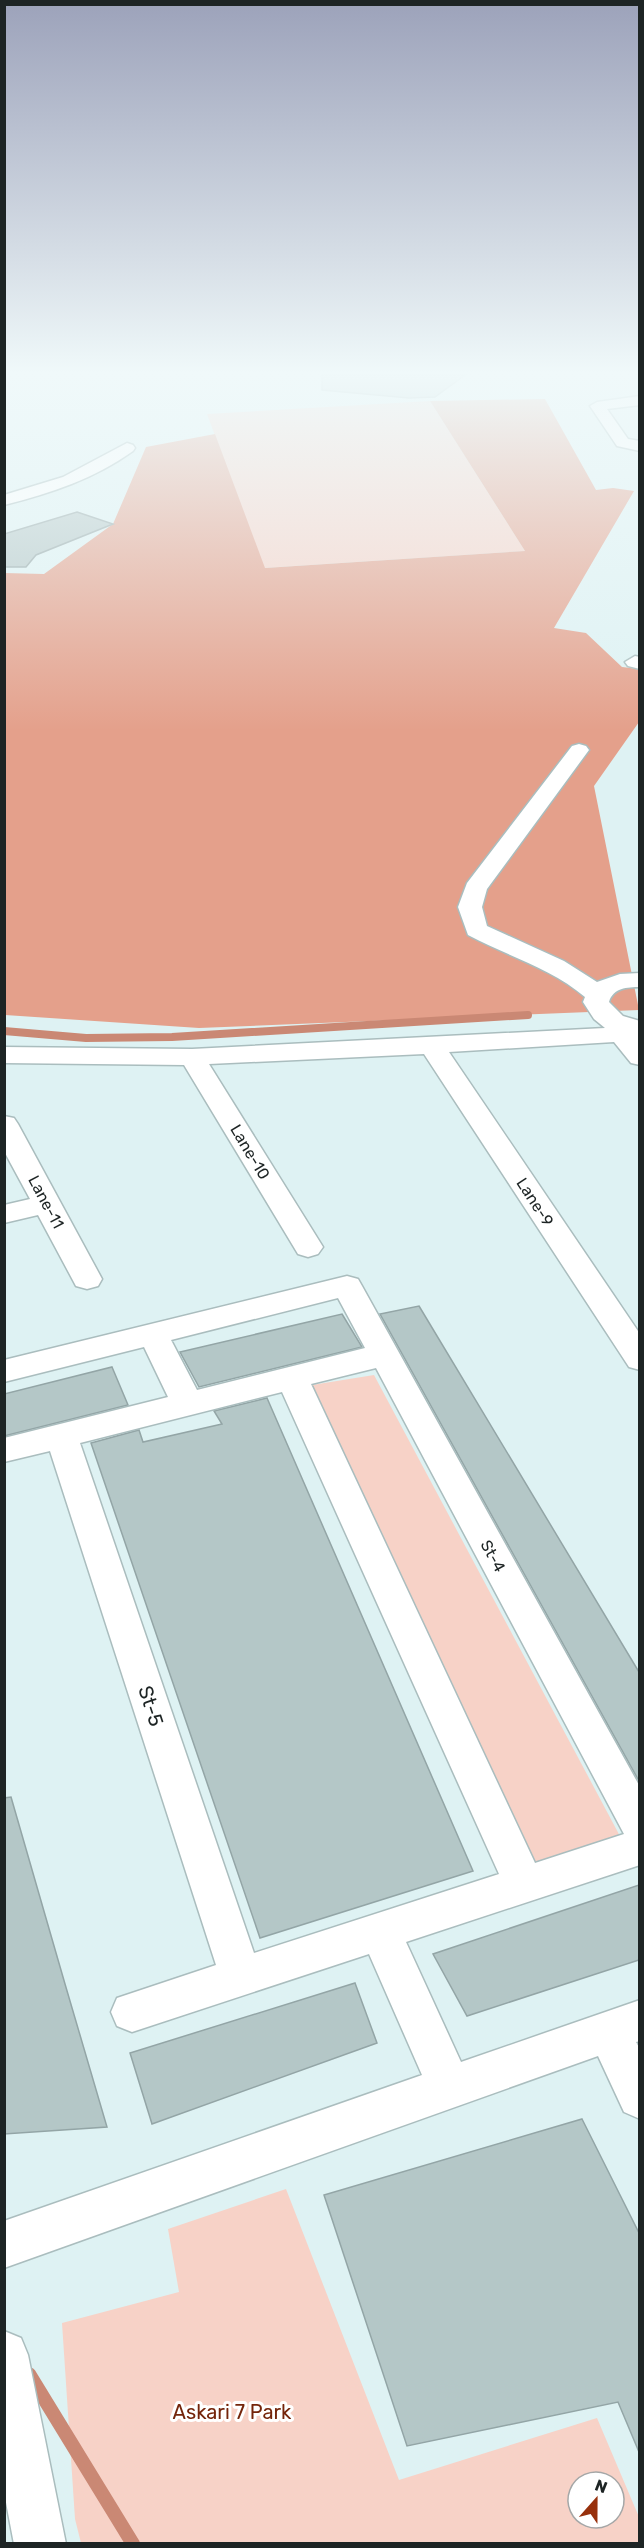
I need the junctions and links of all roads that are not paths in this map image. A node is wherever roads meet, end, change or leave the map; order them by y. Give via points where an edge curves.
1 (23, 494) edge
2 (4, 500) edge
3 (579, 750) dead end
4 (548, 960) junction
5 (637, 974) edge
6 (597, 998) junction
7 (634, 1032) edge
8 (532, 1039) junction
9 (431, 1045) junction
10 (4, 1055) edge
11 (192, 1057) junction
12 (639, 1057) edge
13 (4, 1124) edge
14 (47, 1204) junction
15 (4, 1214) edge
16 (308, 1247) dead end
17 (87, 1279) dead end
18 (153, 1335) junction
19 (383, 1355) junction
20 (639, 1359) edge
21 (4, 1371) edge
22 (292, 1377) junction
23 (188, 1404) junction
24 (62, 1436) junction
25 (4, 1450) edge
26 (639, 1825) edge
27 (639, 1847) edge
28 (524, 1884) junction
29 (380, 1931) junction
30 (241, 1977) junction
31 (132, 2012) dead end
32 (624, 2026) edge
33 (450, 2088) junction
34 (639, 2097) edge
35 (4, 2245) edge
36 (4, 2355) edge
37 (40, 2544) edge

1 - 2 street
3 - 4 street via 476,888 470,907 476,930 502,945
4 - 5 street
4 - 6 street via 573,974
5 - 6 street via 611,984
6 - 7 street via 598,1009
6 - 8 street via 563,1027
7 - 8 street
7 - 12 street
8 - 9 street
9 - 11 street
9 - 20 street, Lane-9
10 - 11 street
11 - 16 street, Lane-10
13 - 14 street, Lane-11
14 - 15 street
14 - 17 street, Lane-11
18 - 19 street, St-4 via 347,1286
18 - 21 street
18 - 23 street
19 - 22 street
19 - 26 street, St-4
22 - 23 street
22 - 28 street
23 - 24 street
24 - 25 street
24 - 30 street, St-5
27 - 28 street
28 - 29 street
29 - 30 street
29 - 33 street
30 - 31 street
32 - 33 street
32 - 34 street
33 - 35 street
36 - 37 street

